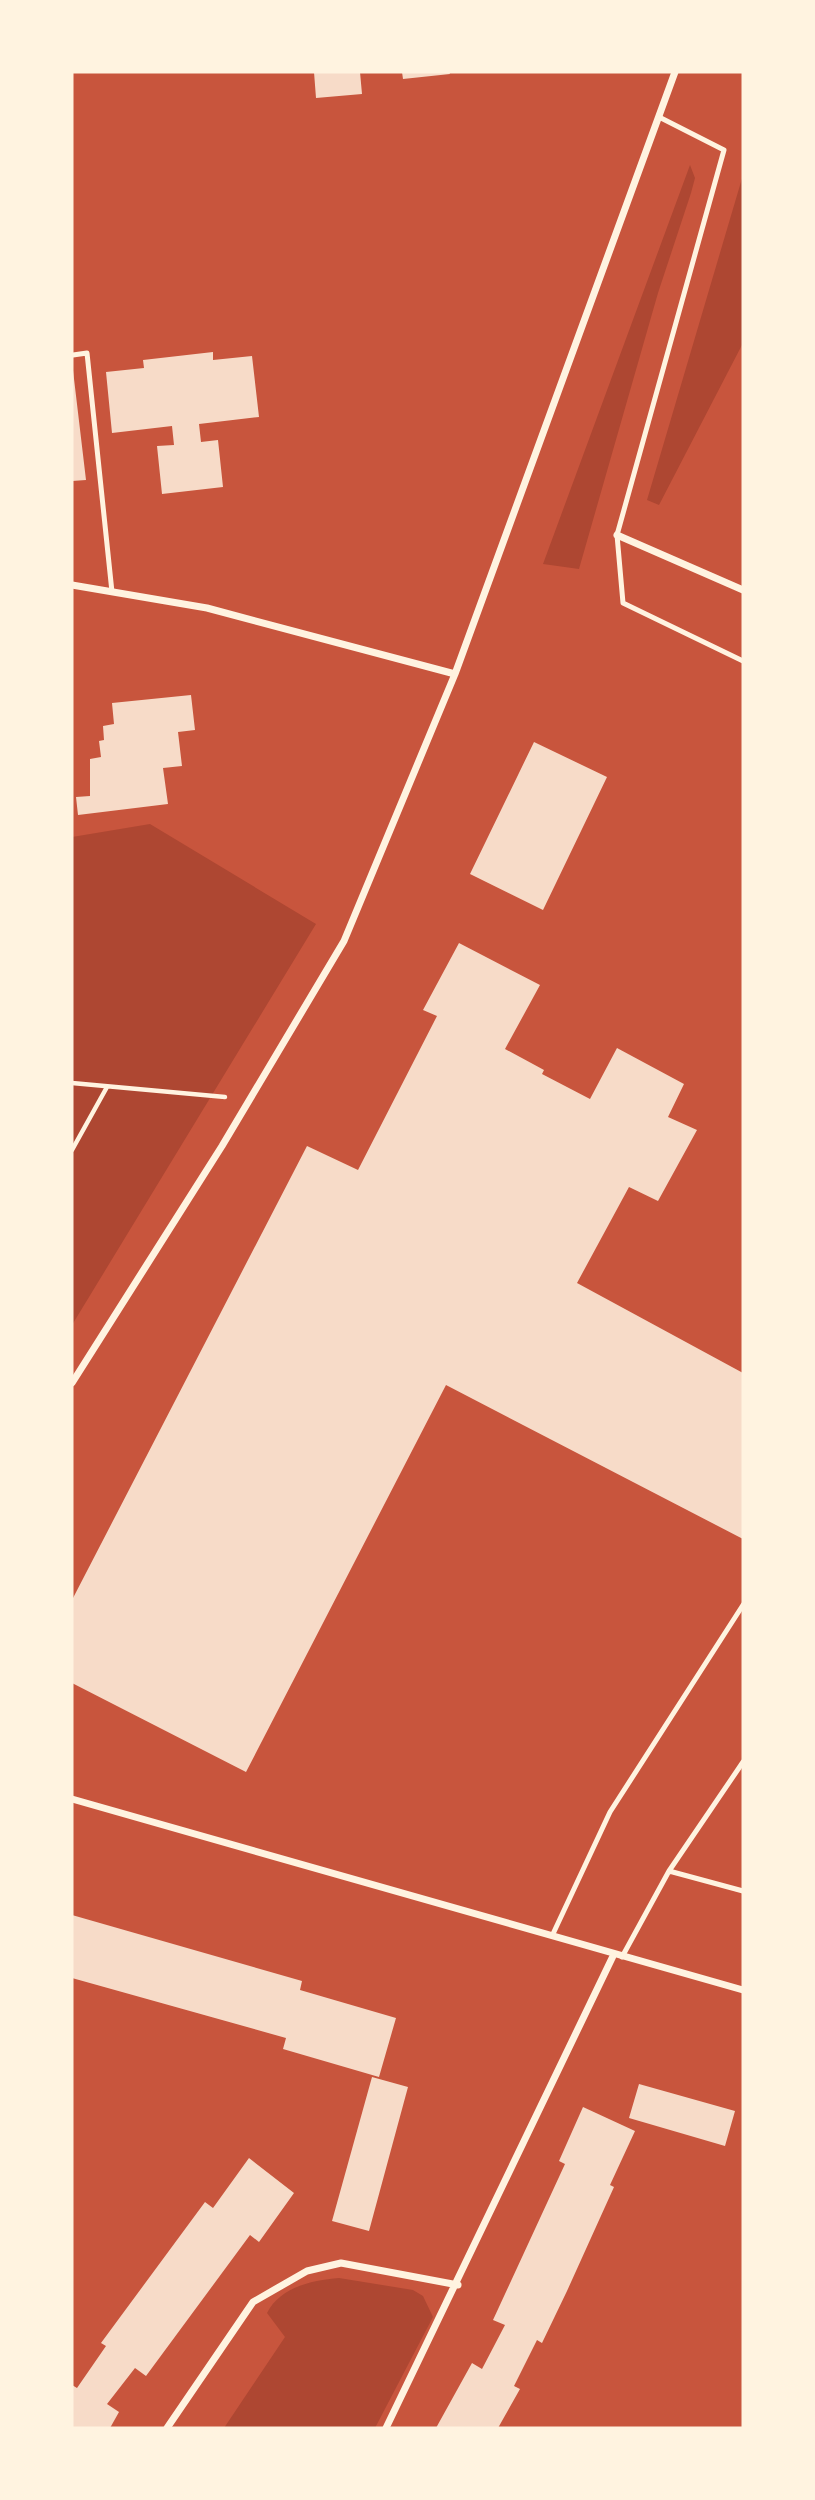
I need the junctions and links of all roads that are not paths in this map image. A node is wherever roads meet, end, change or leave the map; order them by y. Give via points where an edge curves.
1 (675, 72) edge
2 (659, 117) junction
3 (73, 355) edge
4 (617, 535) junction
5 (72, 585) edge
6 (743, 590) edge
7 (111, 592) junction
8 (743, 661) edge
9 (455, 674) junction
10 (72, 1383) edge
11 (743, 1605) edge
12 (743, 1762) edge
13 (72, 1799) edge
14 (669, 1871) junction
15 (743, 1891) edge
16 (551, 1936) junction
17 (618, 1955) junction
18 (743, 1990) edge
19 (458, 2285) junction
20 (167, 2428) edge
21 (386, 2428) edge

1 - 2 street
2 - 4 lane via 724,150
2 - 9 street
3 - 7 lane via 87,353
4 - 6 street
4 - 8 lane via 623,603
5 - 7 street
7 - 9 street via 207,608
9 - 10 street via 344,941
11 - 16 lane via 610,1812
12 - 14 lane
13 - 16 street
14 - 15 lane
14 - 17 lane
16 - 17 street
17 - 18 street
17 - 19 street
19 - 20 street via 341,2263 307,2271 253,2302
19 - 21 street

